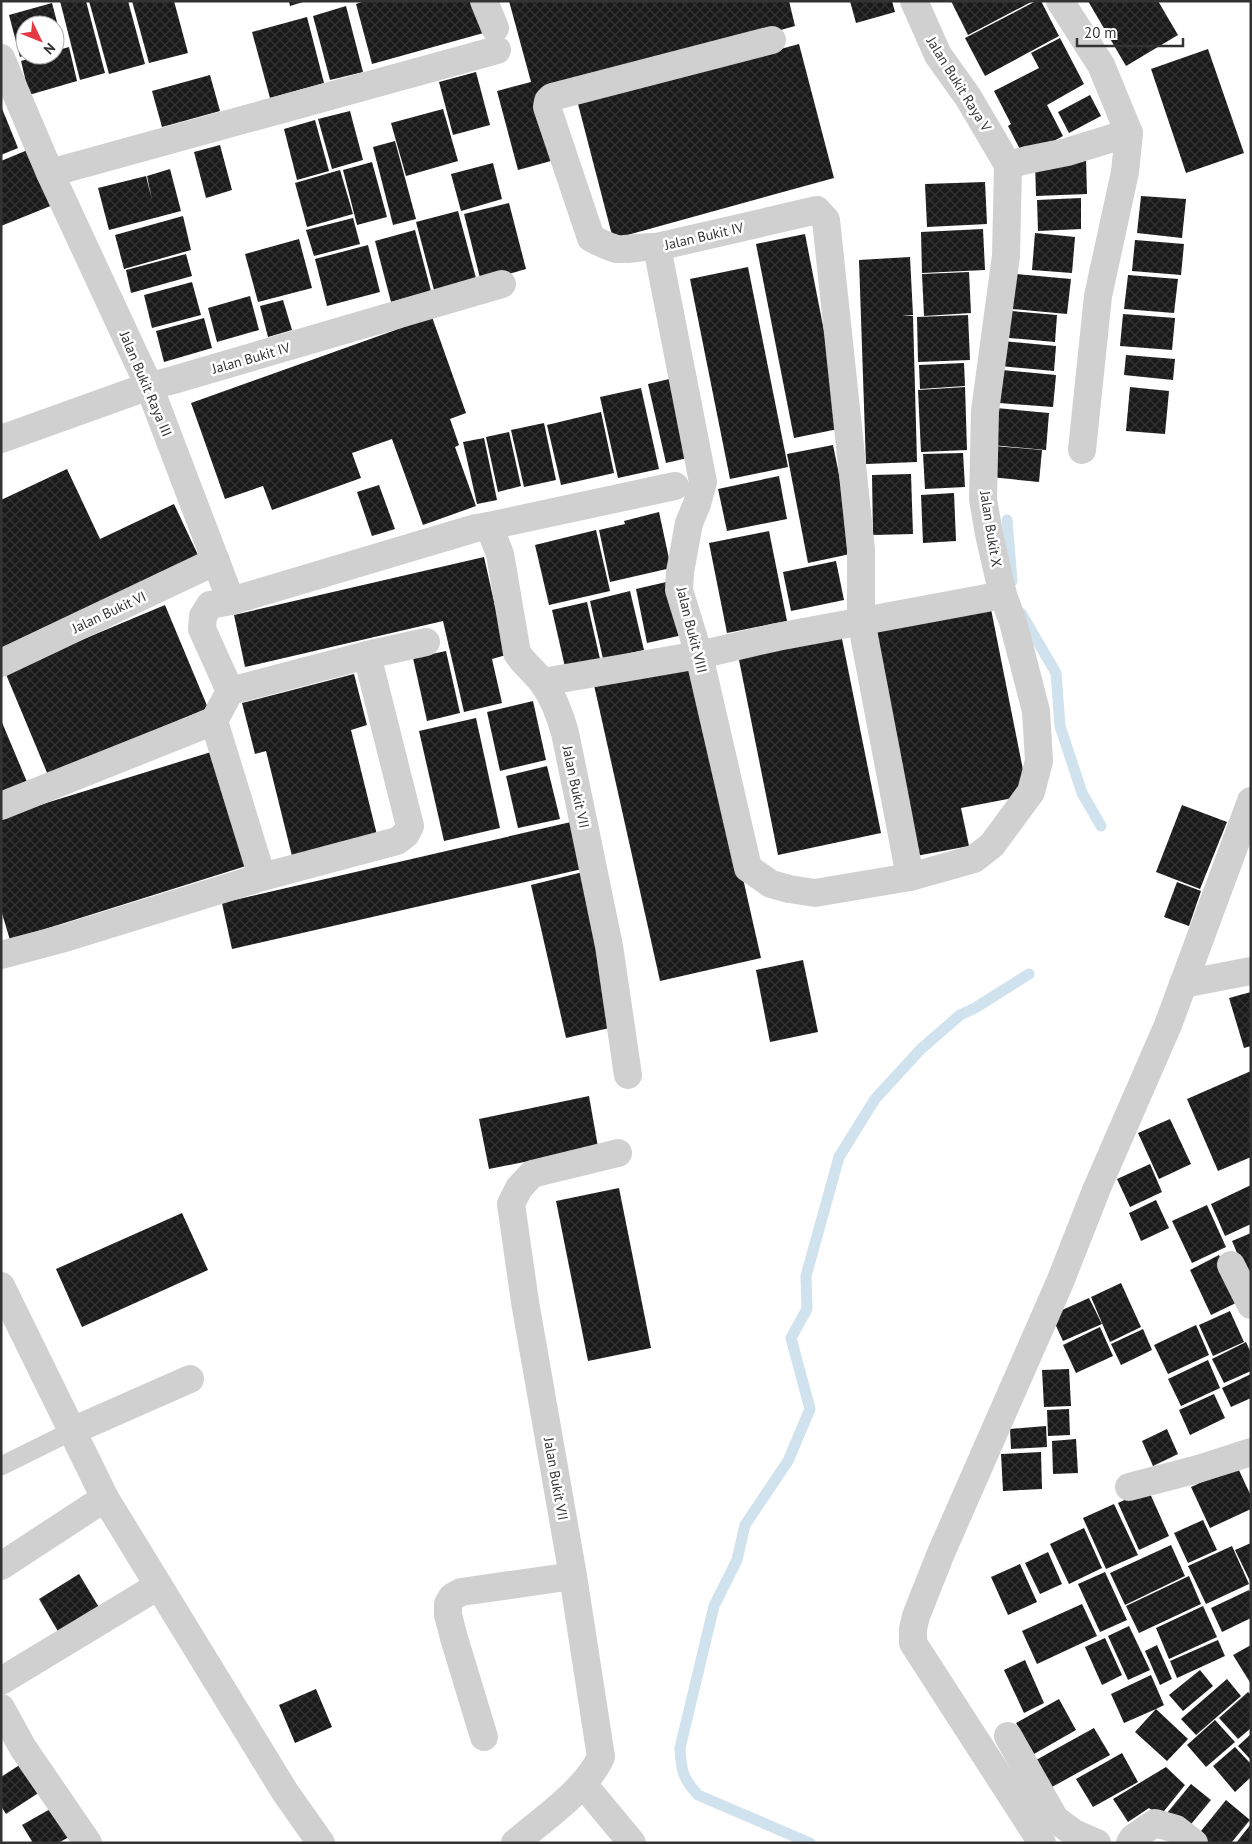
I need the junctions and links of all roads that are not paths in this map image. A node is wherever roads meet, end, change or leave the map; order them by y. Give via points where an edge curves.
1 (484, 1) edge
2 (914, 1) edge
3 (1060, 1) edge
4 (772, 40) dead end
5 (1, 58) edge
6 (1129, 133) junction
7 (1027, 160) junction
8 (50, 173) junction
9 (657, 247) junction
10 (502, 284) dead end
11 (149, 386) junction
12 (1, 439) edge
13 (1082, 450) dead end
14 (675, 486) dead end
15 (482, 527) junction
16 (216, 561) junction
17 (1003, 594) junction
18 (231, 601) junction
19 (861, 620) junction
20 (426, 642) dead end
21 (367, 655) junction
22 (699, 655) junction
23 (1, 663) edge
24 (543, 682) junction
25 (230, 691) junction
26 (214, 721) junction
27 (1251, 801) edge
28 (1, 806) edge
29 (262, 877) junction
30 (910, 877) junction
31 (771, 884) joint
32 (1, 955) edge
33 (1251, 971) edge
34 (1183, 984) junction
35 (628, 1076) dead end
36 (618, 1153) dead end
37 (1231, 1265) dead end
38 (1, 1286) edge
39 (1251, 1305) edge
40 (190, 1379) dead end
41 (72, 1431) junction
42 (1251, 1452) edge
43 (1, 1466) edge
44 (1129, 1487) dead end
45 (105, 1498) junction
46 (1, 1566) edge
47 (573, 1576) junction
48 (158, 1586) junction
49 (1, 1680) edge
50 (1, 1708) edge
51 (1008, 1736) dead end
52 (484, 1737) dead end
53 (583, 1784) junction
54 (88, 1843) edge
55 (321, 1843) edge
56 (515, 1843) edge
57 (632, 1843) edge
58 (1042, 1843) edge
59 (1097, 1843) edge
60 (1130, 1843) edge
61 (1194, 1843) edge

1 - 8 street via 496,39
2 - 7 street, Jalan Bukit Raya V via 938,55 968,98
3 - 6 street via 1101,65
4 - 9 street, Jalan Bukit IV via 550,99 547,107 591,238 618,249
5 - 8 street, Jalan Bukit Raya III
6 - 7 street
6 - 13 street via 1125,172 1098,296
7 - 17 street, Jalan Bukit X via 1006,256 985,411 983,499
8 - 11 street, Jalan Bukit Raya III
9 - 19 street, Jalan Bukit IV via 817,210 826,220 861,550
9 - 22 street, Jalan Bukit VIII via 703,482 689,523 679,590
10 - 11 street, Jalan Bukit IV
11 - 12 street, Jalan Bukit IV
11 - 16 street, Jalan Bukit Raya III
14 - 15 street
15 - 18 street
15 - 24 street, Jalan Bukit VII via 500,554 518,653
16 - 18 street, Jalan Bukit Raya III
16 - 23 street, Jalan Bukit VI
17 - 19 street
17 - 30 street, Jalan Bukit X via 1036,710 1039,761 1031,792 992,844 974,858
18 - 25 street via 210,605 203,616 202,628
19 - 22 street
19 - 30 street
20 - 21 street
21 - 25 street
21 - 29 street via 410,826 397,841
22 - 24 street
22 - 31 street, Jalan Bukit VIII via 748,868
24 - 35 street, Jalan Bukit VII via 557,706 565,733 609,946
25 - 26 street
26 - 28 street
26 - 29 street
27 - 34 street
29 - 32 street
30 - 31 street, Jalan Bukit X via 815,893
33 - 34 street
34 - 58 street via 1060,1282 941,1552 913,1629 913,1643
36 - 47 street, Jalan Bukit VII via 532,1174 519,1188 511,1204
37 - 39 street
38 - 41 street
40 - 41 street
41 - 43 lane
41 - 45 street
42 - 44 street
45 - 46 street
45 - 48 street
47 - 52 street via 461,1592 448,1604 454,1638
47 - 53 street, Jalan Bukit VII via 601,1757
48 - 49 street
48 - 55 street via 285,1792
50 - 54 street via 23,1748
51 - 59 street via 1055,1819
53 - 56 street, Jalan Bukit VII
53 - 57 street
60 - 61 street via 1155,1823 1176,1829

